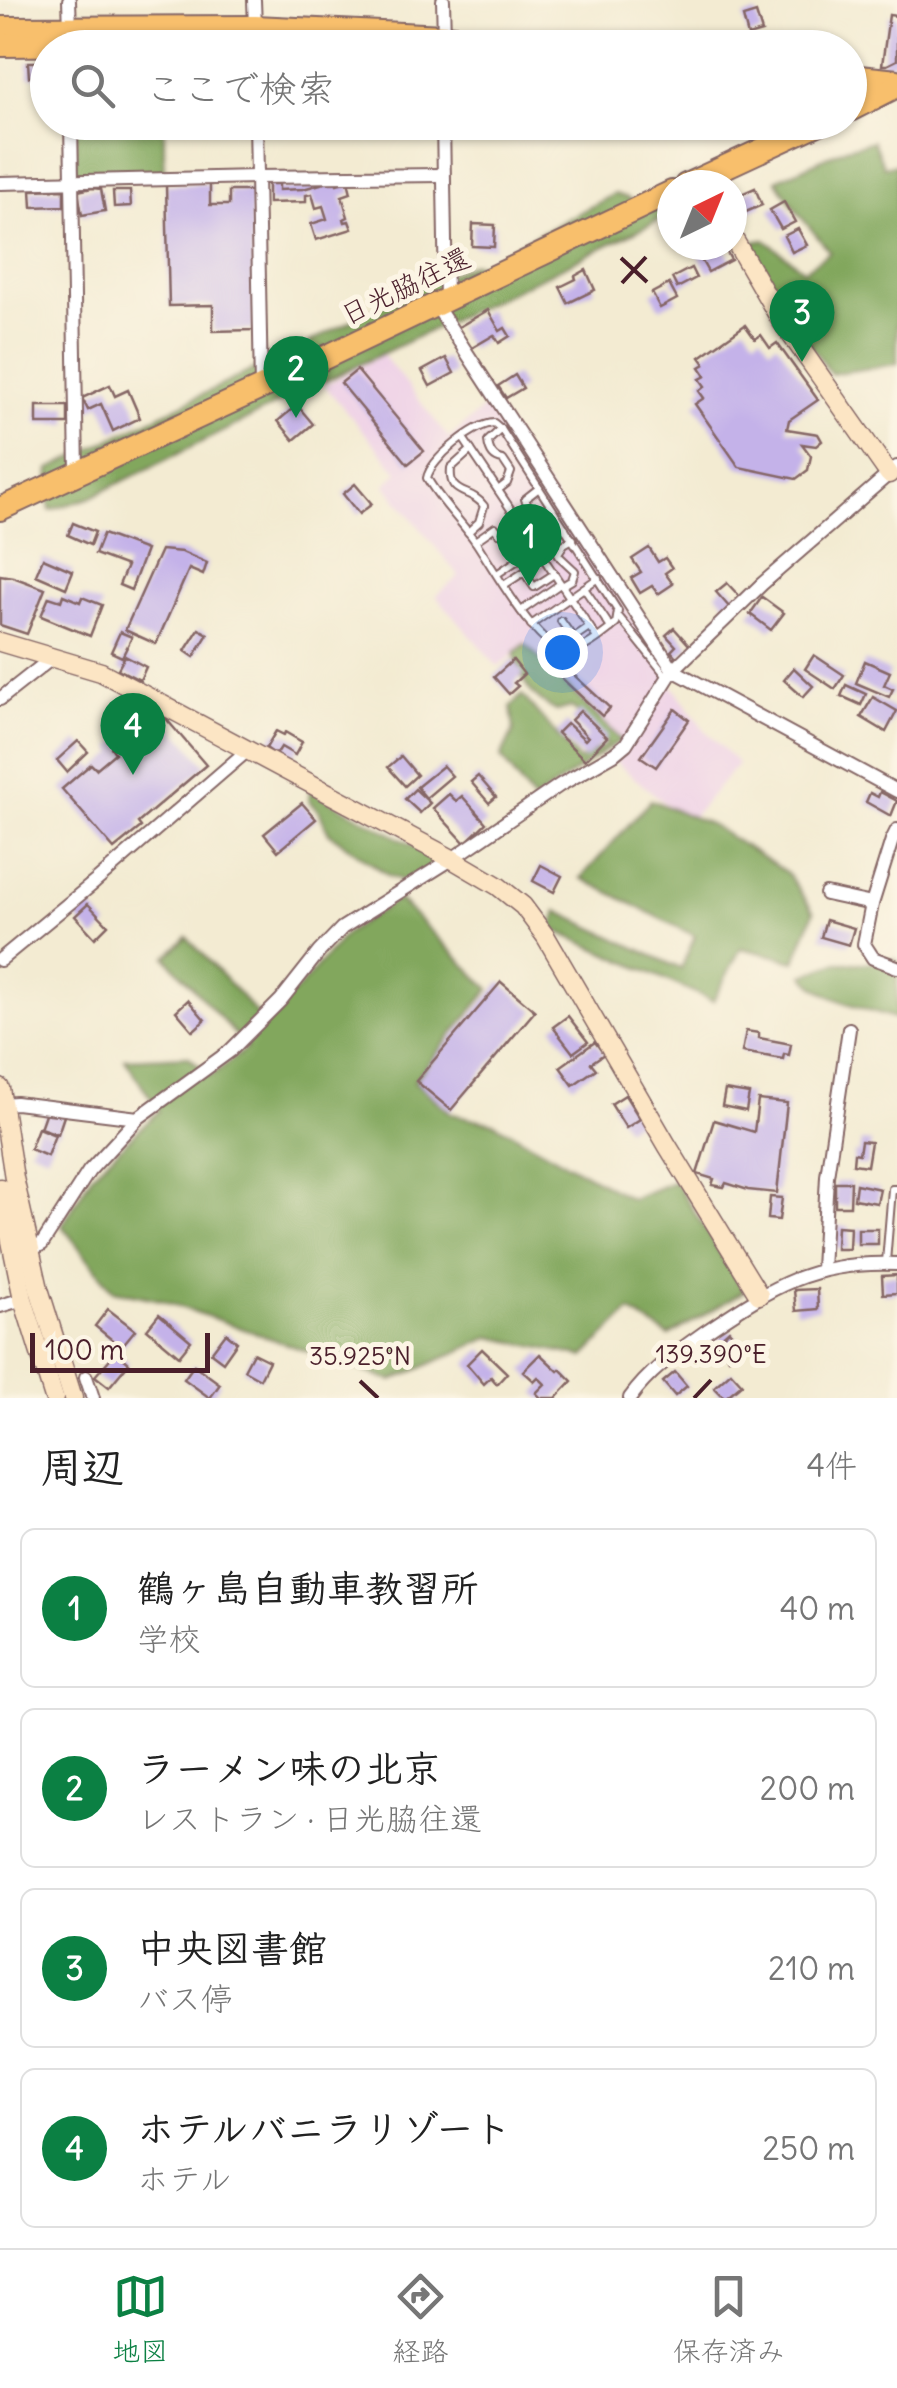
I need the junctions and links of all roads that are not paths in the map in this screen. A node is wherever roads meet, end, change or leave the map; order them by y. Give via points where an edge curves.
1 (69, 0) edge
2 (254, 0) edge
3 (443, 0) edge
4 (0, 28) edge
5 (70, 30) edge
6 (255, 30) edge
7 (444, 30) edge
8 (30, 33) edge
9 (30, 43) edge
10 (0, 46) edge
11 (867, 82) edge
12 (893, 90) edge
13 (867, 91) edge
14 (867, 102) edge
15 (71, 140) edge
16 (256, 140) edge
17 (443, 140) edge
18 (765, 140) edge
19 (784, 140) edge
20 (749, 157) junction
21 (722, 170) edge
22 (443, 176) junction
23 (256, 177) junction
24 (72, 182) junction
25 (0, 183) edge
26 (657, 199) edge
27 (746, 260) edge
28 (441, 302) junction
29 (261, 388) junction
30 (501, 429) junction
31 (463, 438) junction
32 (471, 450) junction
33 (893, 470) edge
34 (77, 472) junction
35 (539, 488) junction
36 (498, 490) junction
37 (0, 509) edge
38 (565, 528) junction
39 (468, 532) junction
40 (499, 533) dead end
41 (530, 538) junction
42 (572, 539) junction
43 (475, 541) junction
44 (513, 548) dead end
45 (537, 548) junction
46 (497, 574) junction
47 (554, 574) junction
48 (598, 578) junction
49 (504, 585) junction
50 (561, 585) junction
51 (584, 588) junction
52 (569, 597) junction
53 (521, 611) junction
54 (619, 617) junction
55 (561, 621) dead end
56 (531, 625) junction
57 (589, 627) junction
58 (611, 628) junction
59 (597, 638) junction
60 (0, 642) edge
61 (52, 658) junction
62 (671, 674) junction
63 (0, 699) edge
64 (248, 750) junction
65 (897, 791) edge
66 (897, 830) edge
67 (452, 859) junction
68 (826, 894) dead end
69 (872, 904) junction
70 (0, 960) edge
71 (897, 967) edge
72 (848, 1029) dead end
73 (1, 1096) edge
74 (138, 1118) junction
75 (0, 1188) edge
76 (897, 1189) edge
77 (31, 1250) junction
78 (892, 1264) edge
79 (822, 1269) junction
80 (759, 1295) junction
81 (23, 1299) junction
82 (0, 1306) edge
83 (86, 1377) dead end
84 (54, 1398) edge
85 (73, 1398) edge
86 (93, 1398) edge
87 (630, 1398) edge

1 - 5 street
2 - 6 street
3 - 7 street
4 - 8 highway
9 - 10 highway
11 - 12 highway
12 - 13 highway
12 - 14 highway
15 - 24 street
16 - 23 street
17 - 22 street
18 - 20 highway
19 - 20 highway
20 - 21 highway
22 - 23 street
22 - 28 street
23 - 24 street
23 - 29 street
24 - 25 street
24 - 34 street
26 - 28 highway, 日光脇往還
27 - 33 street via 780,320
28 - 29 highway, 日光脇往還
28 - 62 street
29 - 34 highway, 日光脇往還
30 - 31 lane via 483,424
30 - 35 lane
30 - 36 lane via 488,442 510,472
31 - 32 lane
31 - 39 lane via 434,462 427,478
32 - 36 lane
32 - 39 lane via 450,476 453,486 484,506
33 - 62 street
34 - 37 highway, 日光脇往還
35 - 38 lane
35 - 41 lane via 525,499 542,522
36 - 41 lane
38 - 42 lane
38 - 45 lane
39 - 43 lane
40 - 43 lane via 495,527
41 - 44 lane
41 - 45 lane
42 - 48 lane
42 - 50 lane via 558,553 574,571
43 - 46 lane
45 - 46 lane
45 - 47 lane
46 - 49 lane
47 - 49 lane via 534,587 524,572
47 - 50 lane
48 - 51 lane
48 - 54 lane
49 - 53 lane
50 - 52 lane
50 - 53 lane
51 - 52 lane
51 - 58 lane
52 - 56 lane
52 - 57 lane
53 - 56 lane
54 - 58 lane
54 - 62 lane
55 - 57 lane via 573,638
56 - 59 lane via 567,652
57 - 59 lane
58 - 59 lane
60 - 61 street
61 - 63 street
61 - 64 street via 101,672
62 - 65 street
62 - 67 street via 626,744
64 - 67 street
64 - 70 street
66 - 69 street
67 - 74 street via 342,928 230,1051
67 - 80 street via 523,906 546,938
68 - 69 street
69 - 71 street via 865,948
72 - 79 street via 827,1176
73 - 74 street
73 - 77 street
74 - 77 street
75 - 81 street
76 - 78 lane via 892,1188
77 - 85 street
78 - 79 street
79 - 80 street
80 - 87 street via 673,1355
81 - 82 street
81 - 84 street
83 - 86 street

